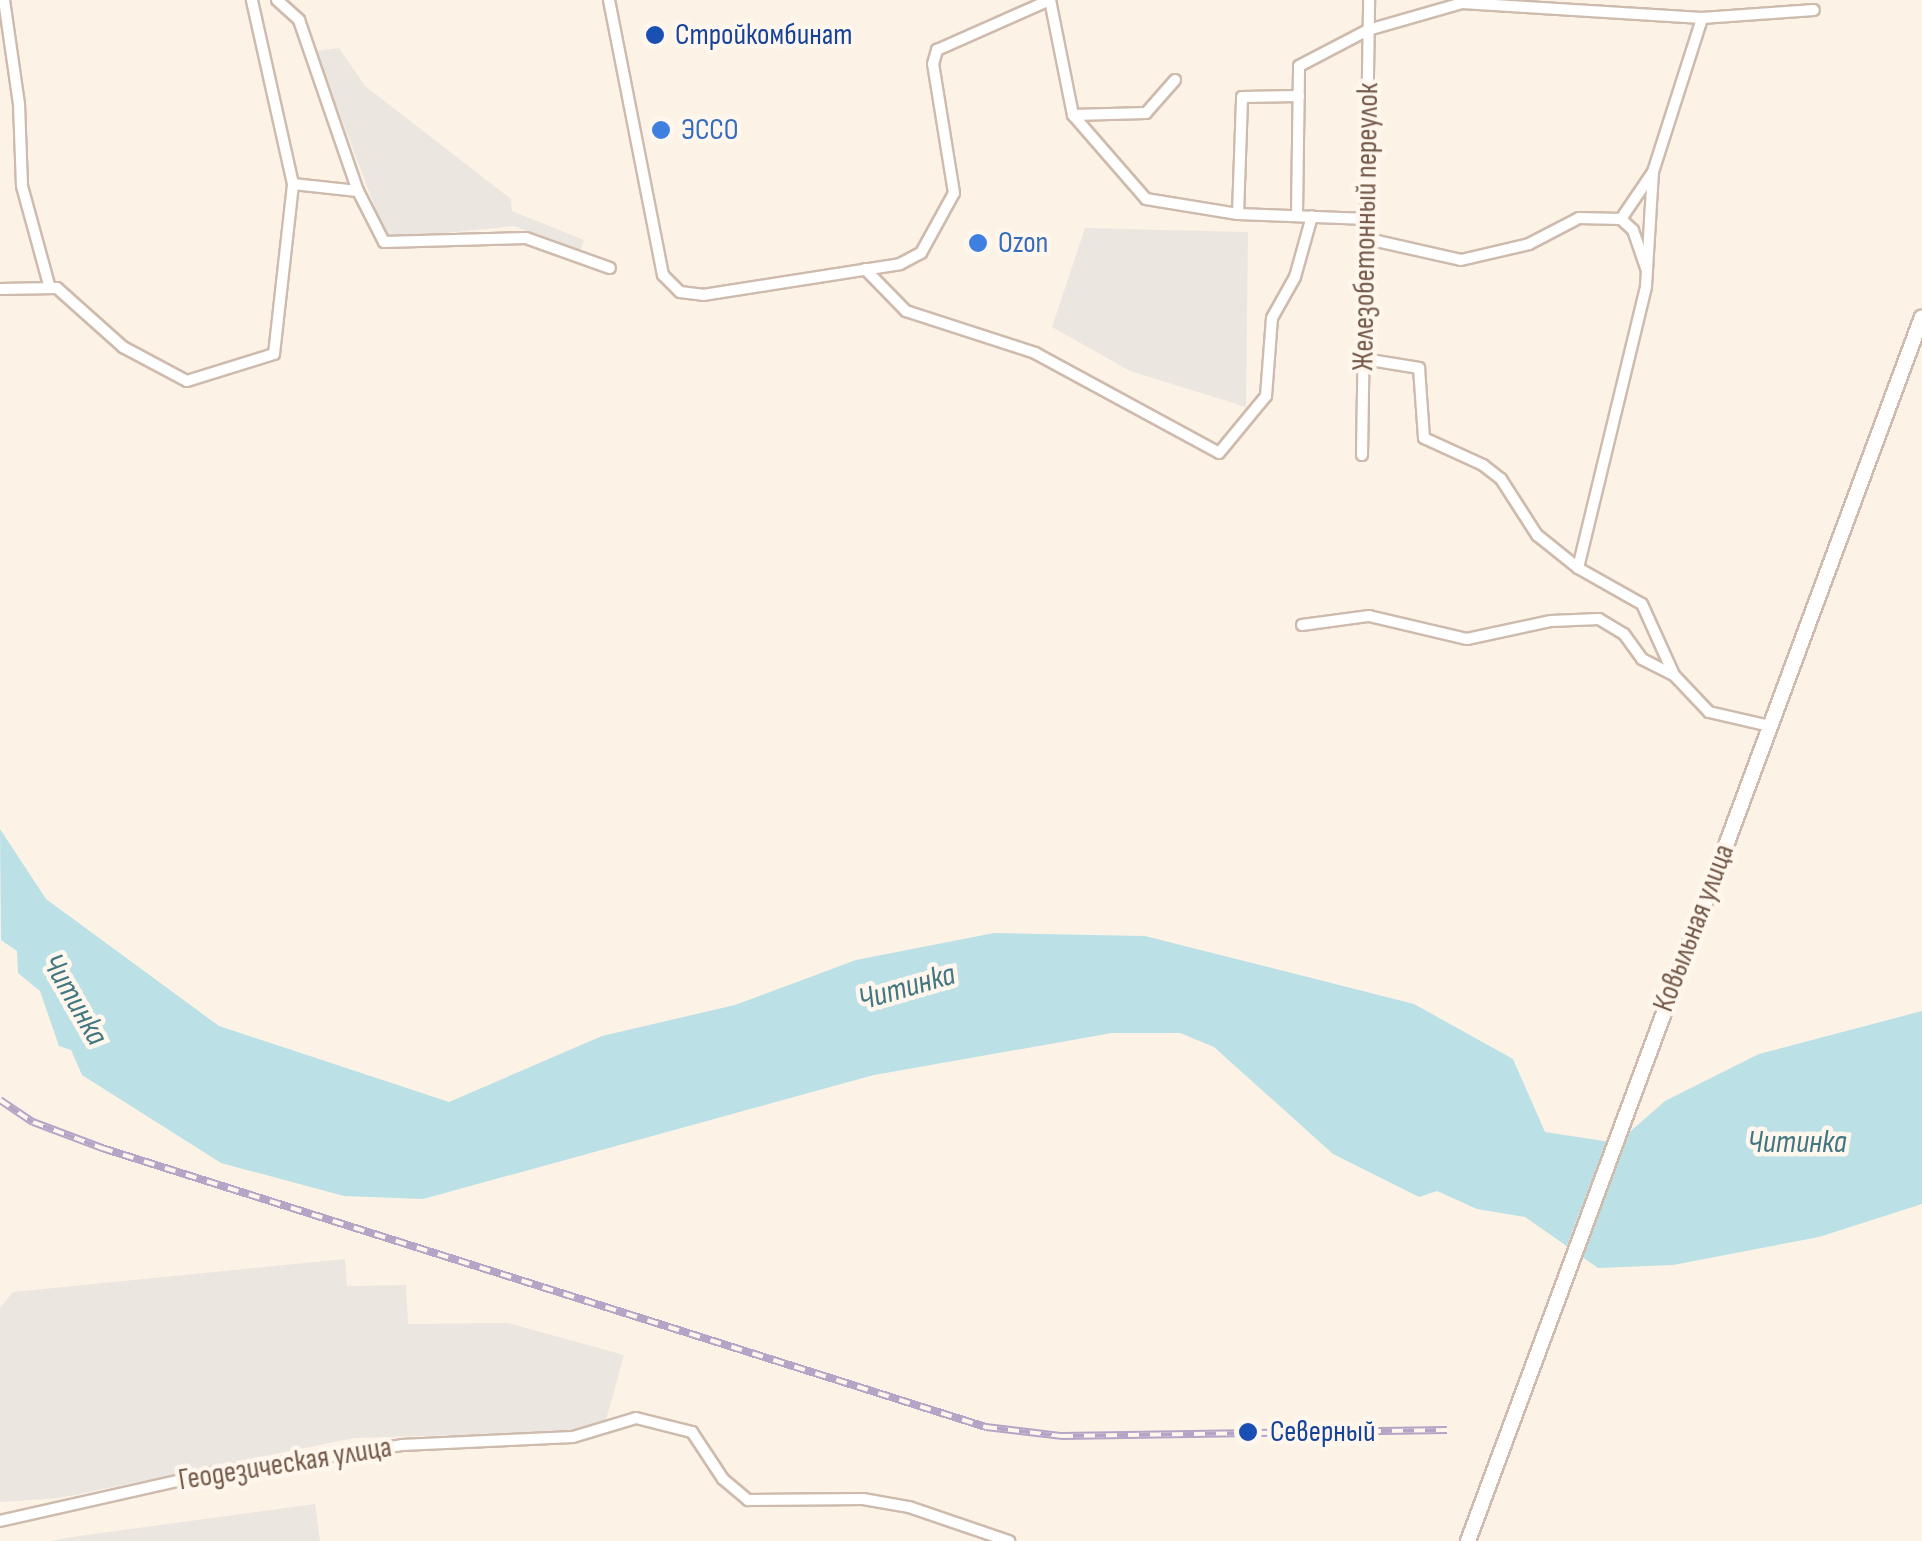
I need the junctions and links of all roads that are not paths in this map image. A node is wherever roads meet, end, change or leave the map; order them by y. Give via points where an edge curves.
1 (4, 0) edge
2 (252, 0) edge
3 (277, 0) edge
4 (609, 0) edge
5 (1050, 0) edge
6 (1369, 0) edge
7 (1814, 10) dead end
8 (1702, 18) junction
9 (1368, 30) junction
10 (1175, 80) dead end
11 (1300, 96) junction
12 (1073, 115) junction
13 (1653, 172) junction
14 (294, 184) junction
15 (358, 191) junction
16 (1238, 214) junction
17 (1298, 214) junction
18 (1312, 216) junction
19 (1368, 219) junction
20 (1621, 219) junction
21 (1368, 238) junction
22 (610, 268) dead end
23 (865, 270) junction
24 (1648, 274) junction
25 (49, 285) junction
26 (0, 289) edge
27 (1922, 317) edge
28 (1364, 358) junction
29 (1362, 455) dead end
30 (1578, 568) junction
31 (1302, 625) dead end
32 (1674, 675) junction
33 (1770, 726) junction
34 (0, 1521) edge
35 (1009, 1541) edge
36 (1468, 1541) edge

1 - 25 street via 22,186
2 - 14 street
3 - 15 street via 299,20
4 - 23 street via 663,275 680,292 703,295
5 - 12 street
5 - 23 street via 937,50 954,193 921,252
6 - 9 street, Железобетонный переулок
7 - 8 street
8 - 9 street via 1462,3
8 - 13 street
9 - 11 street via 1304,60
9 - 19 street, Железобетонный переулок
10 - 12 street via 1146,113
11 - 16 street via 1242,97
11 - 17 street
12 - 16 street via 1146,199
13 - 20 street
13 - 24 street
14 - 15 street
14 - 25 street via 274,354 195,382 177,379 123,346
15 - 22 street via 378,235 392,245 493,234 526,238
16 - 17 street
17 - 18 street
18 - 19 street
18 - 23 street via 1295,277 1272,318 1266,396 1219,453 1035,354 906,310
19 - 21 street, Железобетонный переулок
20 - 21 street via 1580,218 1530,244 1461,260
20 - 24 street via 1633,230
21 - 28 street, Железобетонный переулок
24 - 30 street
25 - 26 street
27 - 33 main road, Ковыльная улица
28 - 29 street, Железобетонный переулок
28 - 30 street via 1419,368 1424,438 1501,479 1537,535
30 - 32 street via 1642,604
31 - 32 street via 1369,616 1467,639 1550,621 1599,619 1624,634 1642,660
32 - 33 street via 1709,712
33 - 36 main road, Ковыльная улица
34 - 35 street, Геодезическая улица via 213,1473 402,1445 574,1437 636,1418 679,1424 748,1500 864,1499 908,1506

